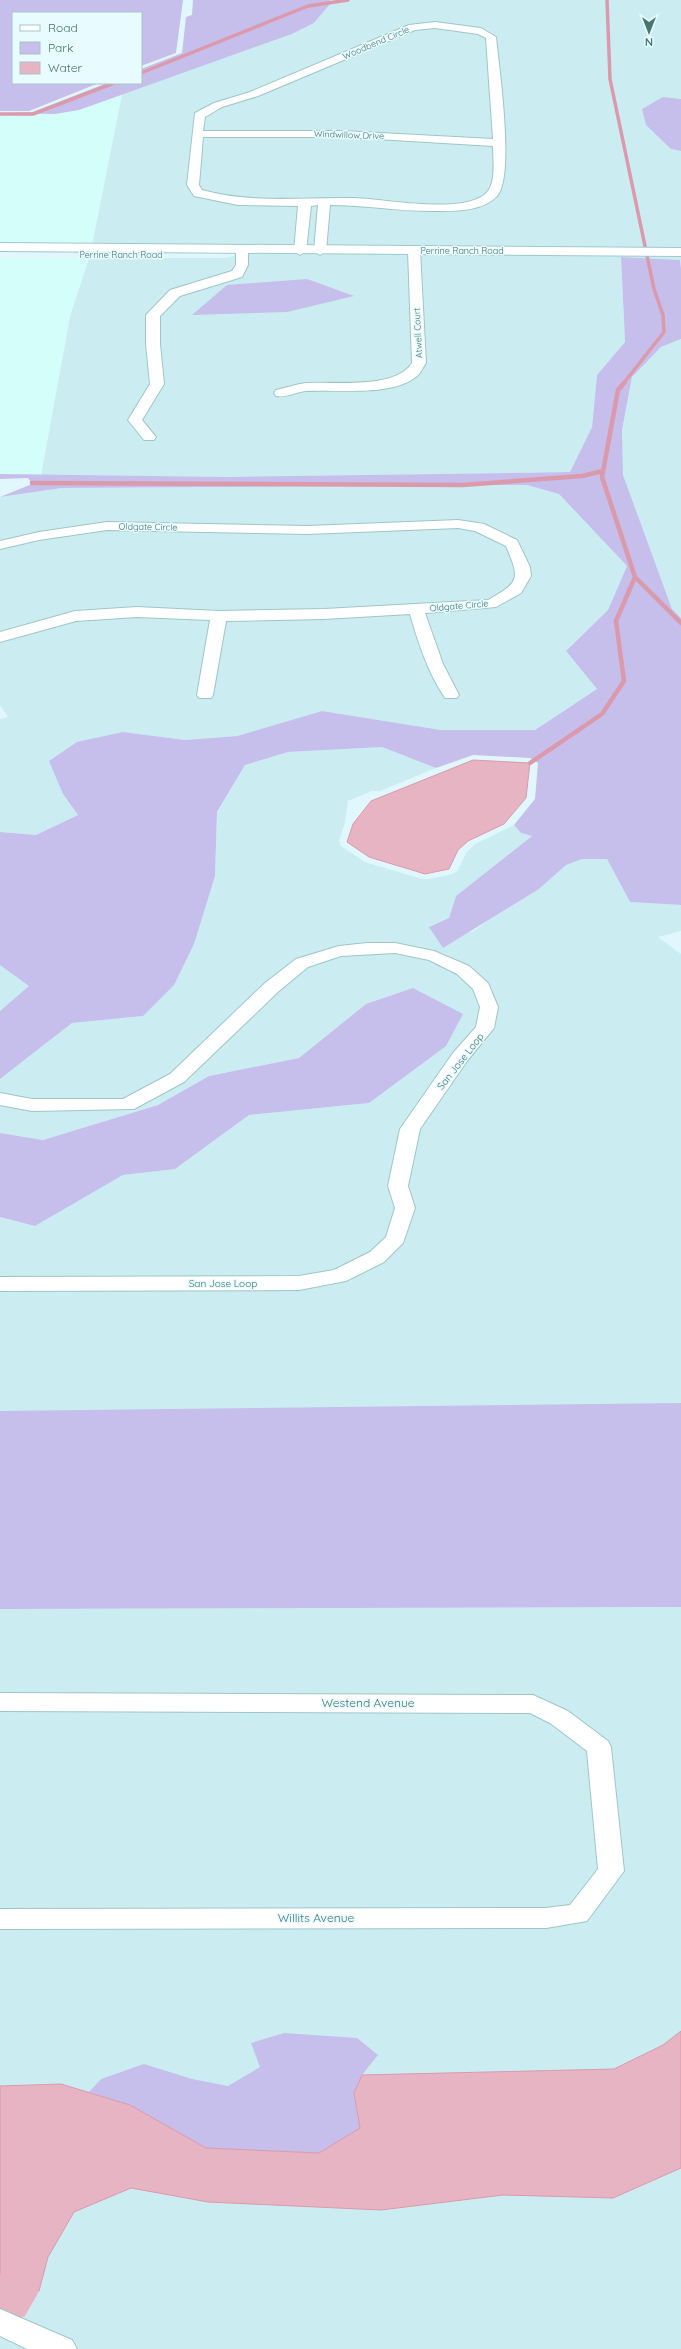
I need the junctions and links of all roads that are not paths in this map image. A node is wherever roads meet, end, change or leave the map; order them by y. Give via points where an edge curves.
1 (199, 134) junction
2 (498, 142) junction
3 (305, 202) junction
4 (324, 202) junction
5 (0, 247) edge
6 (242, 250) junction
7 (300, 251) junction
8 (320, 251) junction
9 (414, 251) junction
10 (681, 252) edge
11 (0, 255) edge
12 (281, 393) dead end
13 (149, 437) dead end
14 (0, 545) edge
15 (416, 609) junction
16 (219, 616) junction
17 (0, 637) edge
18 (205, 695) dead end
19 (451, 695) dead end
20 (0, 1099) edge
21 (0, 1284) edge
22 (0, 1702) edge
23 (611, 1871) joint
24 (0, 1920) edge
25 (0, 2322) edge
26 (62, 2349) edge

1 - 2 street, Windwillow Drive via 343,134
1 - 2 street, Woodbend Circle via 199,115 218,105 254,94 413,27 435,25 481,30 490,37
1 - 3 street, Woodbend Circle via 193,185 198,193 218,200
2 - 4 street, Woodbend Circle via 499,169 496,190 485,201 468,206 442,208
3 - 4 street, Woodbend Circle
3 - 7 street
4 - 8 street
5 - 6 street, Perrine Ranch Road via 227,247
6 - 7 street, Perrine Ranch Road
6 - 11 street, Perrine Ranch Road via 225,255
6 - 13 street via 242,265 237,274 175,293 153,315 157,384 135,420
7 - 8 street, Perrine Ranch Road
8 - 9 street, Perrine Ranch Road
9 - 10 street, Perrine Ranch Road
9 - 12 street, Atwell Court via 419,362 417,370 406,377 378,384 306,387
14 - 15 street, Oldgate Circle via 39,536 107,526 308,530 458,524 479,527 512,543 523,576 516,590 491,604
15 - 16 street, Oldgate Circle
15 - 19 street via 441,678
16 - 17 street, Oldgate Circle via 137,612 75,616
16 - 18 street
20 - 21 street, San Jose Loop via 32,1105 128,1105 177,1078 272,987 302,963 339,951 395,948 434,956 463,970 481,987 489,1008 485,1028 460,1057 410,1129 398,1186 405,1208 396,1238 377,1257 339,1276 299,1283
22 - 23 street, Westend Avenue via 532,1704 559,1717 599,1747
23 - 24 street, Willits Avenue via 578,1914 546,1918
25 - 26 street

